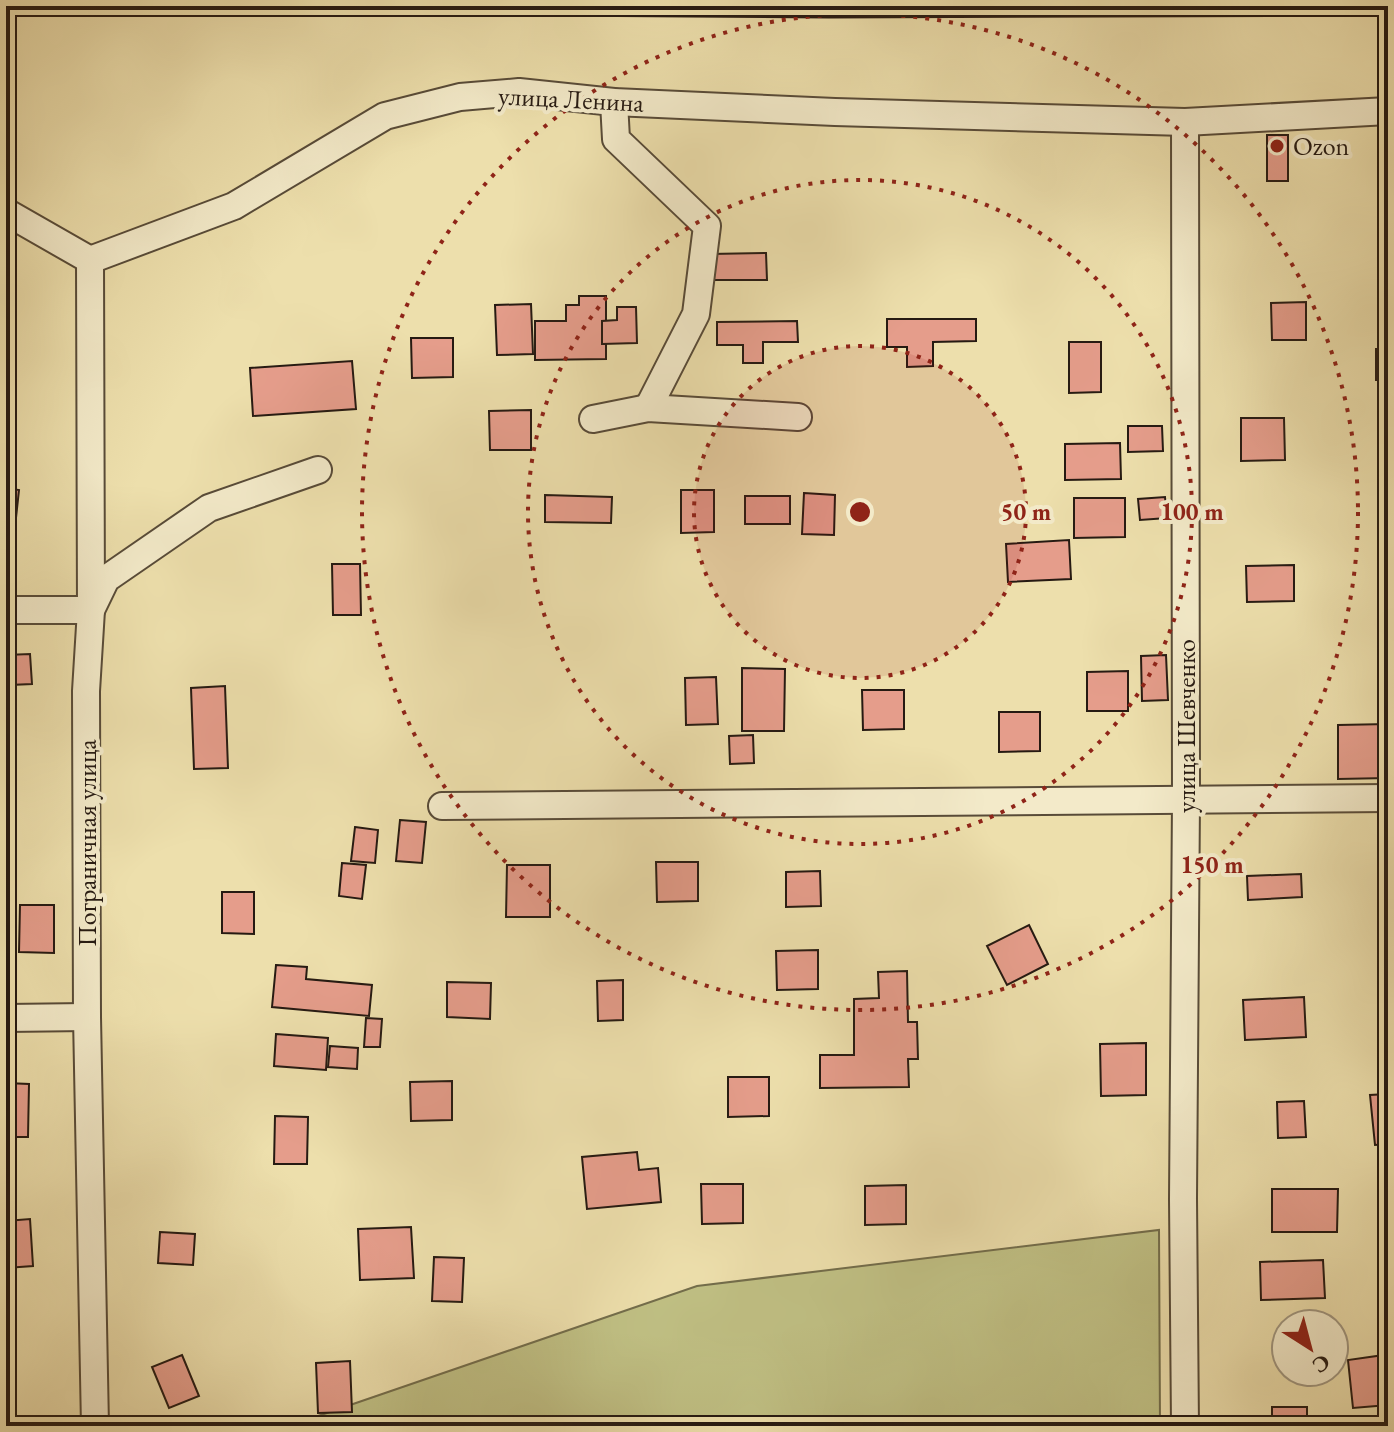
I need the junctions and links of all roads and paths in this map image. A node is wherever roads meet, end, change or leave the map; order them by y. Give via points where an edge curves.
1 (614, 102) junction
2 (1388, 111) edge
3 (1185, 122) junction
4 (6, 212) edge
5 (90, 260) junction
6 (648, 408) junction
7 (798, 417) dead end
8 (593, 419) dead end
9 (318, 470) dead end
10 (6, 610) edge
11 (91, 610) junction
12 (1388, 798) edge
13 (1186, 800) junction
14 (442, 806) dead end
15 (87, 1017) junction
16 (6, 1018) edge
17 (95, 1426) edge
18 (1185, 1426) edge

1 - 3 street, улица Ленина
1 - 5 street, улица Ленина via 519,92 460,97 385,116 234,206
1 - 6 street via 616,139 707,226 696,314
2 - 3 street, улица Ленина
3 - 13 street, улица Шевченко
4 - 5 street
5 - 11 street, Пограничная улица
6 - 7 street
6 - 8 street
9 - 11 street via 209,508 106,579
10 - 11 street
11 - 15 street, Пограничная улица via 86,691
12 - 13 street
13 - 14 street
13 - 18 street, улица Шевченко
15 - 16 street
15 - 17 street, Пограничная улица

